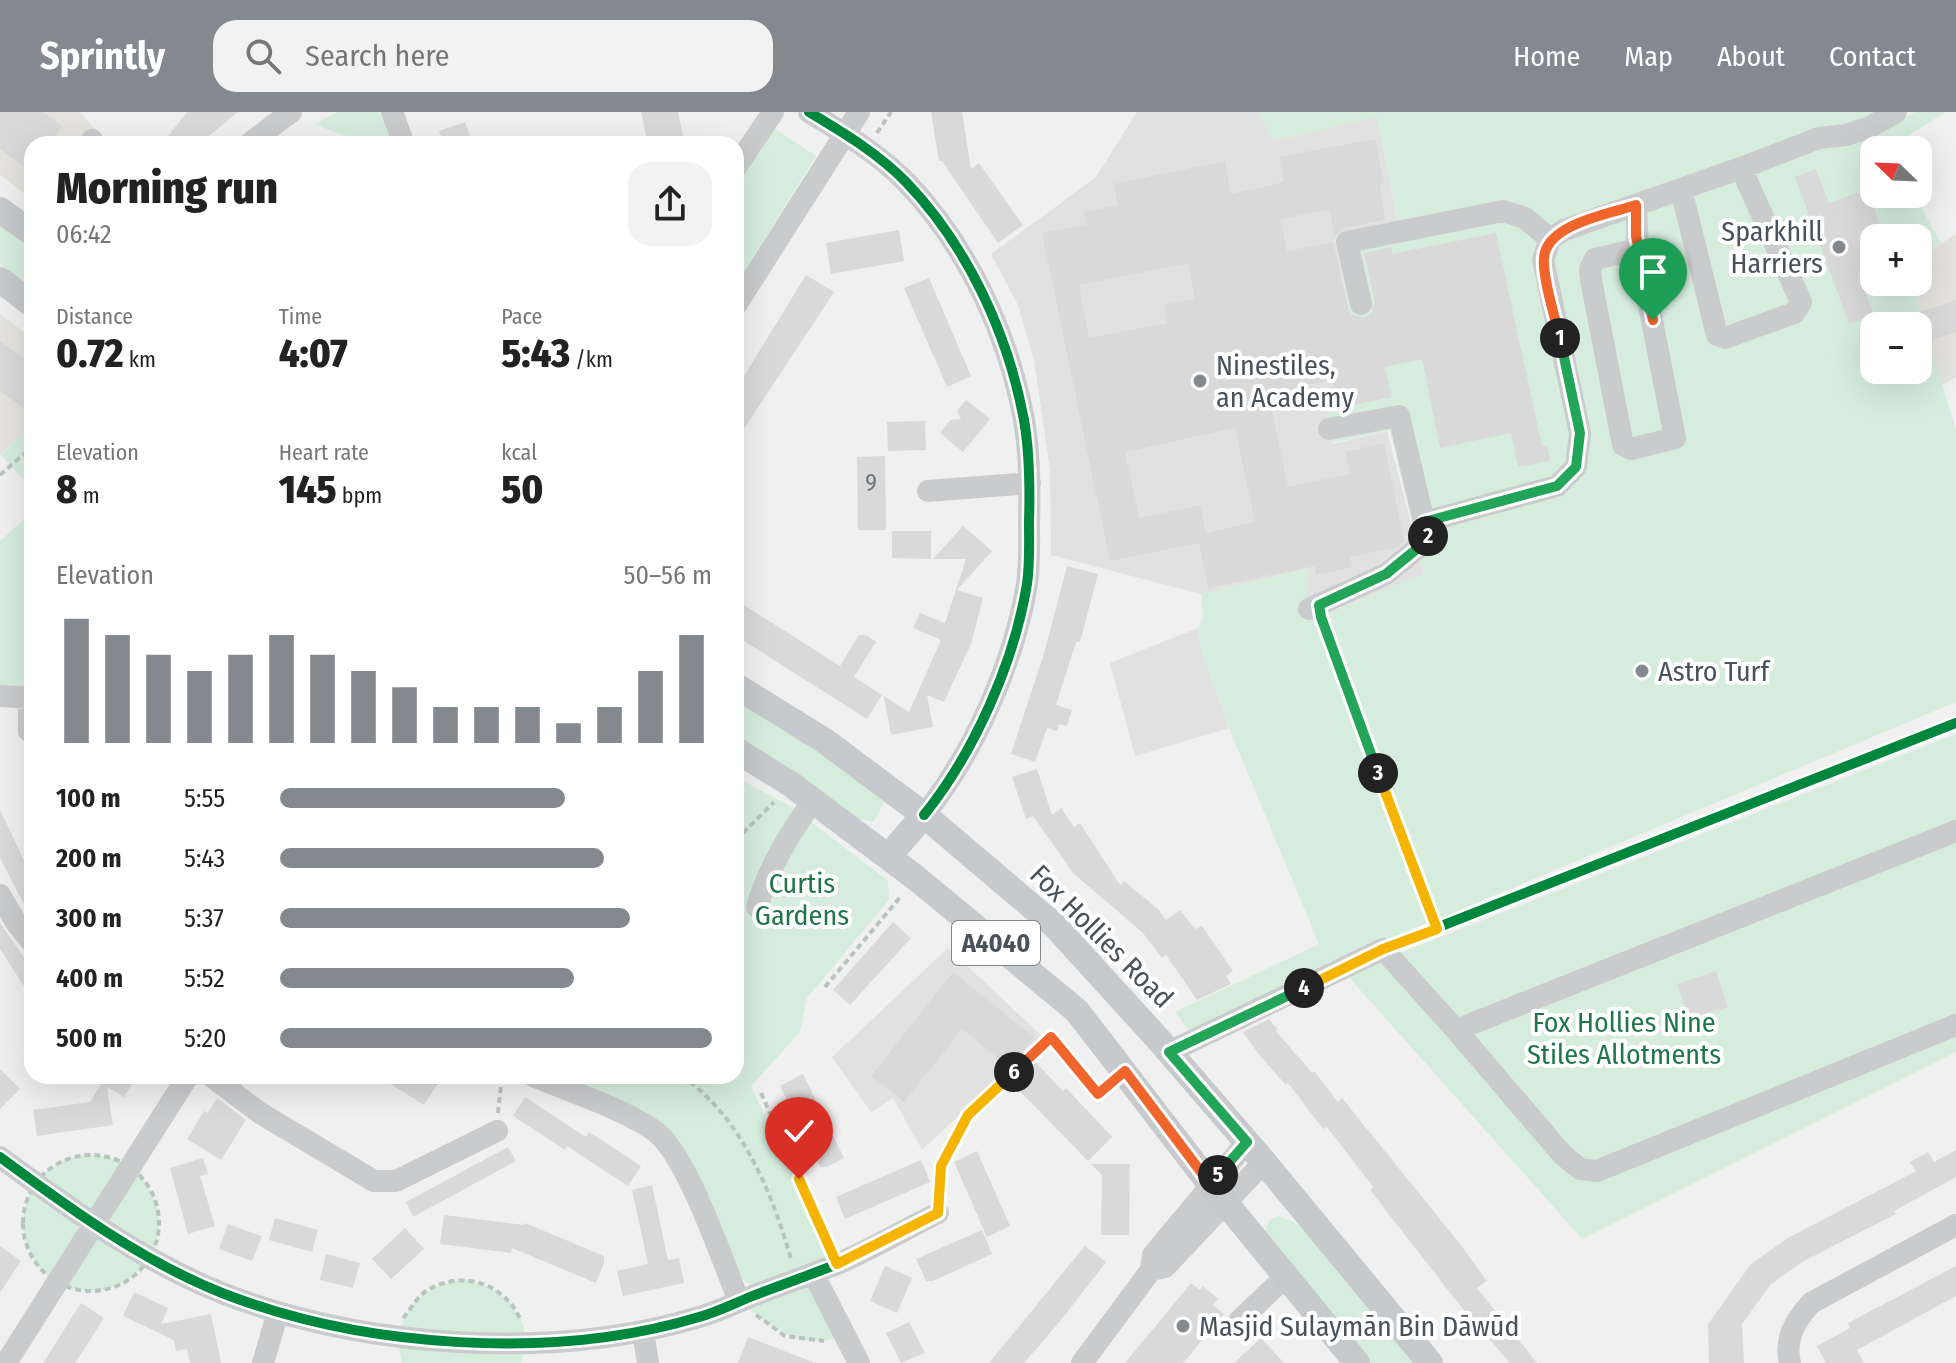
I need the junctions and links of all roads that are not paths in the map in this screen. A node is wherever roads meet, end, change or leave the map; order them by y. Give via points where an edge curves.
1 (291, 112) edge
2 (392, 112) edge
3 (773, 112) edge
4 (809, 112) edge
5 (859, 112) edge
6 (1896, 112) edge
7 (845, 134) junction
8 (260, 136) edge
9 (401, 136) edge
10 (744, 155) edge
11 (1741, 168) junction
12 (1681, 189) junction
13 (1636, 205) junction
14 (0, 210) edge
15 (24, 227) edge
16 (1550, 239) junction
17 (1638, 249) junction
18 (0, 280) edge
19 (744, 292) edge
20 (24, 298) edge
21 (1361, 304) dead end
22 (1329, 429) dead end
23 (1030, 483) junction
24 (928, 491) dead end
25 (1424, 522) junction
26 (1314, 607) road end
27 (744, 691) edge
28 (0, 696) edge
29 (24, 698) edge
30 (744, 755) edge
31 (813, 801) junction
32 (924, 815) junction
33 (1956, 831) edge
34 (888, 857) junction
35 (0, 895) edge
36 (757, 907) dead end
37 (24, 932) edge
38 (1956, 1025) edge
39 (1456, 1030) junction
40 (1169, 1052) junction
41 (183, 1084) edge
42 (222, 1084) edge
43 (551, 1084) edge
44 (497, 1131) road end
45 (1255, 1152) junction
46 (0, 1157) edge
47 (1218, 1192) junction
48 (938, 1213) road end
49 (95, 1224) junction
50 (1956, 1225) edge
51 (805, 1276) junction
52 (1286, 1276) junction
53 (739, 1301) junction
54 (278, 1312) junction
55 (1239, 1321) dead end
56 (643, 1332) junction
57 (463, 1352) edge
58 (6, 1363) edge
59 (263, 1363) edge
60 (648, 1363) edge
61 (859, 1363) edge
62 (1082, 1363) edge
63 (1357, 1363) edge
64 (1430, 1363) edge
65 (1790, 1363) edge

1 - 8 street
2 - 9 street
3 - 10 street
4 - 7 street
5 - 7 street
6 - 11 street via 1870,127 1819,138
7 - 19 street
7 - 23 street via 908,184 965,263 1004,345 1024,421
11 - 12 street
11 - 12 street via 1801,302 1794,313 1725,338 1717,335
12 - 13 street
13 - 16 street
13 - 17 street
14 - 15 main road
16 - 21 street via 1525,218 1503,211 1347,242
16 - 25 street via 1543,260 1580,433 1576,467 1557,486
17 - 17 street via 1675,438 1631,449 1623,445 1590,269 1595,259
18 - 20 main road
22 - 25 street via 1399,416
23 - 24 street
23 - 32 street via 1027,583 996,693
25 - 26 street via 1429,539 1386,574
27 - 32 main road, Fox Hollies Road / A4040 via 825,741
28 - 29 street
30 - 31 main road, A4040
31 - 34 main road, A4040
31 - 36 street via 765,879
32 - 34 main road
32 - 40 main road, Fox Hollies Road / A4040 via 1055,926
33 - 39 street
34 - 47 main road, A4040 via 1077,1011
35 - 37 street
38 - 39 street via 1597,1171 1580,1169 1562,1154
39 - 40 street via 1383,949
40 - 45 main road, Fox Hollies Road / A4040
41 - 49 street
42 - 44 street via 374,1181 396,1181
43 - 53 street via 632,1119 669,1146 687,1174
45 - 47 street
45 - 64 main road, Fox Hollies Road / A4040
46 - 49 street
47 - 52 main road, A4040
47 - 62 street via 1153,1255 1151,1270
48 - 51 street
49 - 54 street via 156,1262 221,1293
49 - 58 street
50 - 65 street via 1811,1303 1791,1332
51 - 53 street
51 - 61 street
52 - 55 street
52 - 63 main road, A4040
53 - 56 street
54 - 57 street
54 - 59 street
56 - 57 street
56 - 60 street

